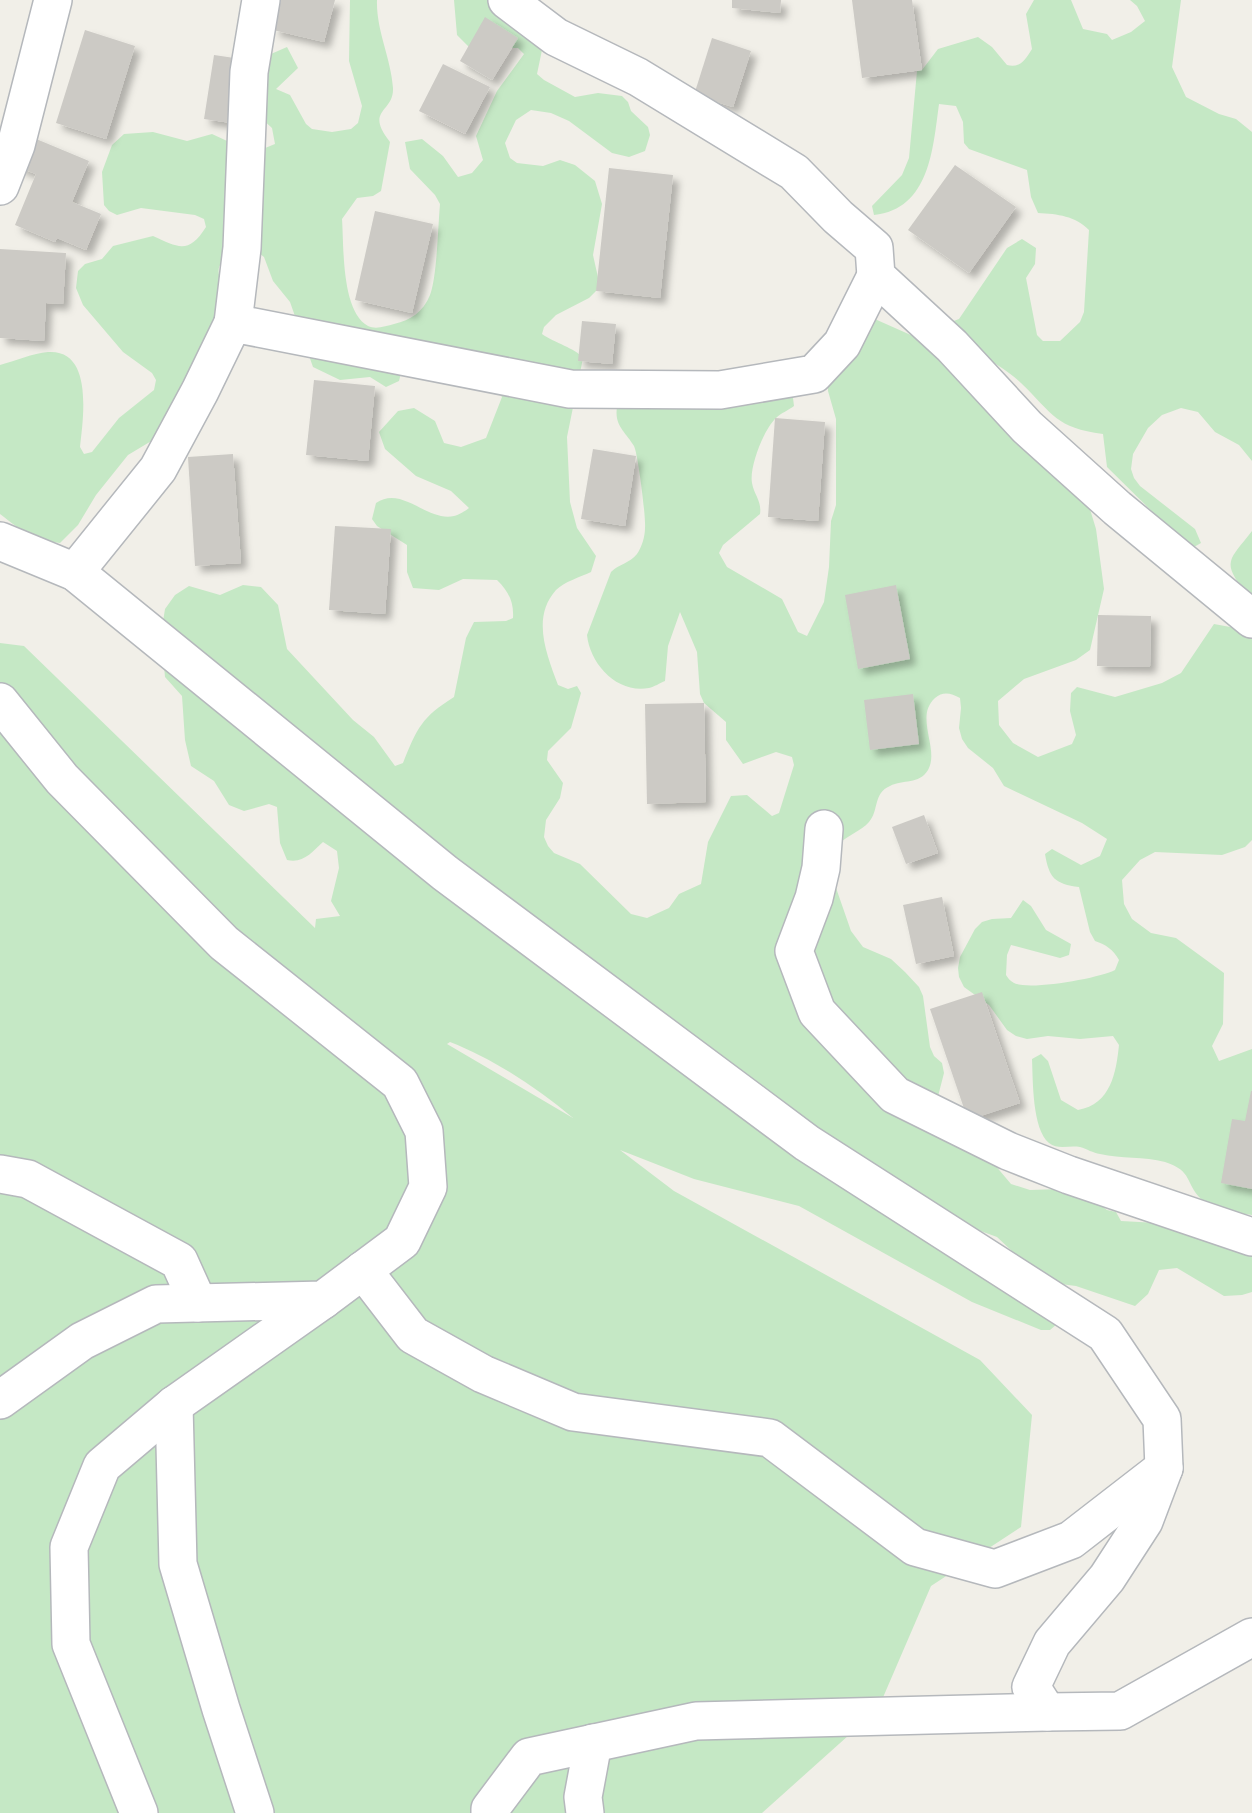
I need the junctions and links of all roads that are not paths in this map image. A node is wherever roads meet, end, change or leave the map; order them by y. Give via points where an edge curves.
1 (53, 0) edge
2 (261, 0) edge
3 (507, 0) edge
4 (0, 186) edge
5 (876, 276) junction
6 (233, 323) junction
7 (0, 541) edge
8 (75, 572) junction
9 (1252, 619) edge
10 (0, 702) edge
11 (824, 829) dead end
12 (0, 1174) edge
13 (1252, 1237) edge
14 (363, 1270) junction
15 (323, 1300) junction
16 (198, 1303) junction
17 (0, 1400) edge
18 (174, 1405) junction
19 (1164, 1468) junction
20 (1252, 1637) edge
21 (1047, 1712) junction
22 (593, 1743) junction
23 (138, 1813) edge
24 (255, 1813) edge
25 (490, 1813) edge
26 (585, 1813) edge

1 - 4 street via 16,145
2 - 6 street via 249,72 242,248
3 - 5 street via 556,37 638,77 794,172 874,248
5 - 6 street via 842,344 814,374 720,390 570,388
5 - 9 street via 952,346 1027,427 1117,509
6 - 8 street via 158,469
7 - 8 street
8 - 19 street via 444,873 807,1143 1105,1334 1162,1419
10 - 14 street via 62,779 224,943 400,1083 424,1131 428,1187 402,1241
11 - 13 street via 814,898 794,951 817,1012 895,1095 1008,1151
12 - 16 street via 28,1180 179,1261
14 - 15 street
14 - 19 street via 413,1335 483,1374 573,1412 770,1438 915,1547 995,1569 1071,1539
15 - 16 street
15 - 18 street
16 - 17 street via 156,1304 82,1340
18 - 23 street via 102,1466 69,1547 71,1644
18 - 24 street via 178,1564
19 - 21 street via 1144,1521 1107,1578 1052,1643 1031,1687
20 - 21 street via 1120,1711
21 - 22 street via 696,1721
22 - 25 street via 529,1757
22 - 26 street via 583,1797

